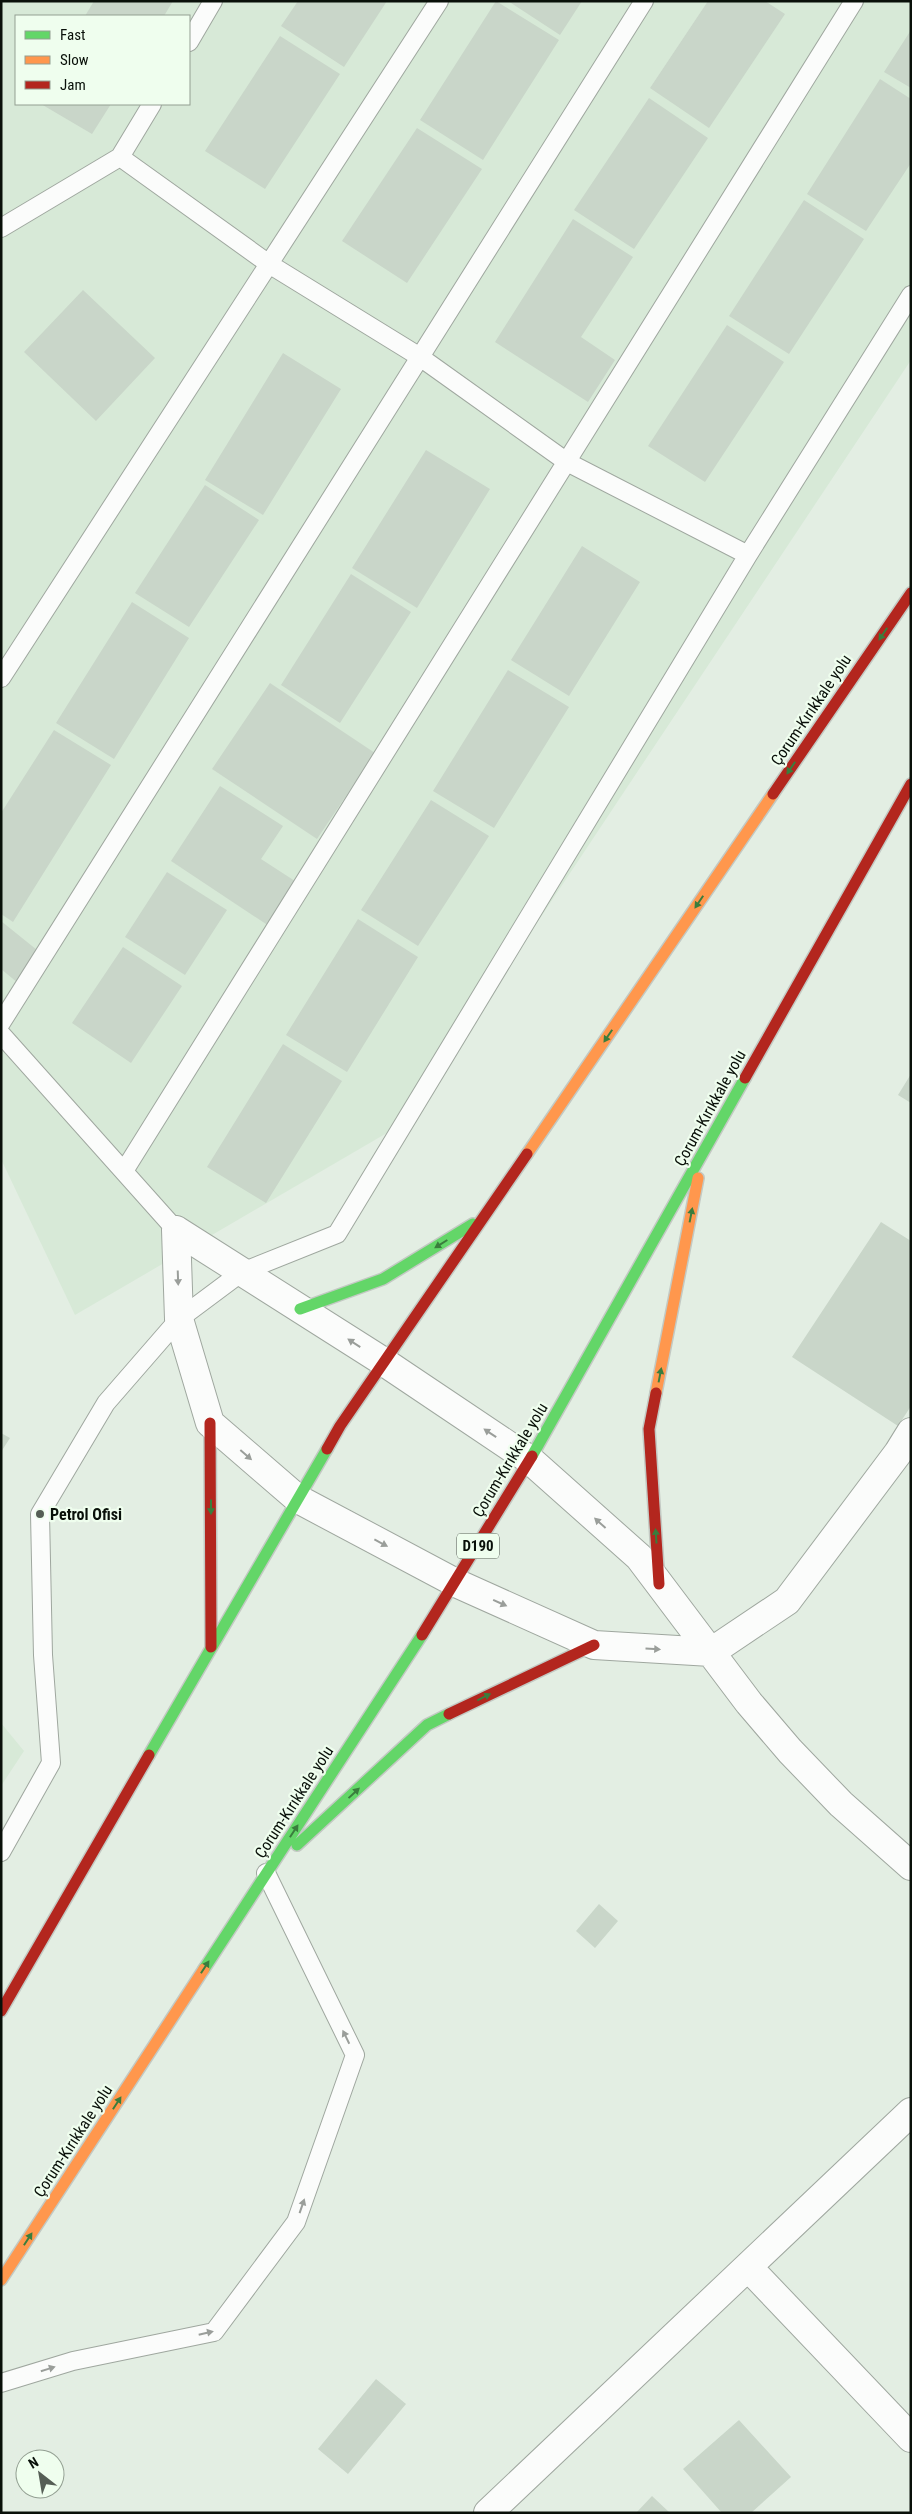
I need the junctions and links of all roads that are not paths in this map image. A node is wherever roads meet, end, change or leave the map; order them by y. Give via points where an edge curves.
1 (214, 1) edge
2 (439, 1) edge
3 (644, 1) edge
4 (854, 1) edge
5 (190, 40) edge
6 (151, 105) edge
7 (120, 157) junction
8 (1, 228) edge
9 (269, 264) junction
10 (911, 295) edge
11 (420, 357) junction
12 (567, 462) junction
13 (748, 555) junction
14 (911, 593) edge
15 (1, 678) edge
16 (911, 784) edge
17 (1, 1023) edge
18 (1, 1034) edge
19 (702, 1155) junction
20 (124, 1171) junction
21 (482, 1218) junction
22 (176, 1230) junction
23 (242, 1272) junction
24 (300, 1309) junction
25 (179, 1319) junction
26 (384, 1362) junction
27 (210, 1423) junction
28 (911, 1432) edge
29 (530, 1460) junction
30 (298, 1499) junction
31 (456, 1583) junction
32 (659, 1584) junction
33 (594, 1645) junction
34 (212, 1648) junction
35 (711, 1652) junction
36 (1, 1852) edge
37 (911, 1866) edge
38 (266, 1873) junction
39 (1, 2011) edge
40 (911, 2112) edge
41 (748, 2267) junction
42 (1, 2280) edge
43 (1, 2383) edge
44 (911, 2438) edge
45 (488, 2513) edge

1 - 5 lane
2 - 9 lane
3 - 11 lane
4 - 12 lane
6 - 7 lane
7 - 8 lane
7 - 9 lane
9 - 11 lane
9 - 15 lane
10 - 13 lane
11 - 12 lane
11 - 17 lane
12 - 13 lane
12 - 20 lane
13 - 23 lane via 337,1234
14 -> 21 highway, Çorum-Kırıkkale yolu
16 - 19 highway, Çorum-Kırıkkale yolu / D190
18 - 20 lane
19 - 29 highway, Çorum-Kırıkkale yolu / D190
32 -> 19 highway via 649,1429
20 - 22 lane
21 -> 24 highway via 383,1280
21 - 26 highway, Çorum-Kırıkkale yolu
22 - 23 street
22 -> 25 street
23 - 24 street
23 - 25 lane
26 -> 24 street
25 - 27 street
25 - 36 lane via 106,1403 40,1514 43,1655 51,1763
29 -> 26 street
26 - 30 highway, Çorum-Kırıkkale yolu via 340,1426
27 -> 30 street
27 -> 34 highway
28 - 35 street via 788,1601
29 - 31 highway, Çorum-Kırıkkale yolu / D190
32 -> 29 street via 639,1557
30 -> 31 street
30 - 34 highway, Çorum-Kırıkkale yolu
31 -> 33 street
38 -> 31 highway, Çorum-Kırıkkale yolu / D190
32 - 35 street
33 -> 35 street
38 -> 33 highway via 428,1725
34 - 39 highway, Çorum-Kırıkkale yolu
35 - 37 street via 790,1751 840,1804
42 -> 38 highway, Çorum-Kırıkkale yolu / D190
43 -> 38 lane via 73,2361 214,2332 296,2222 355,2055
40 - 41 street
41 - 44 street
41 - 45 street

